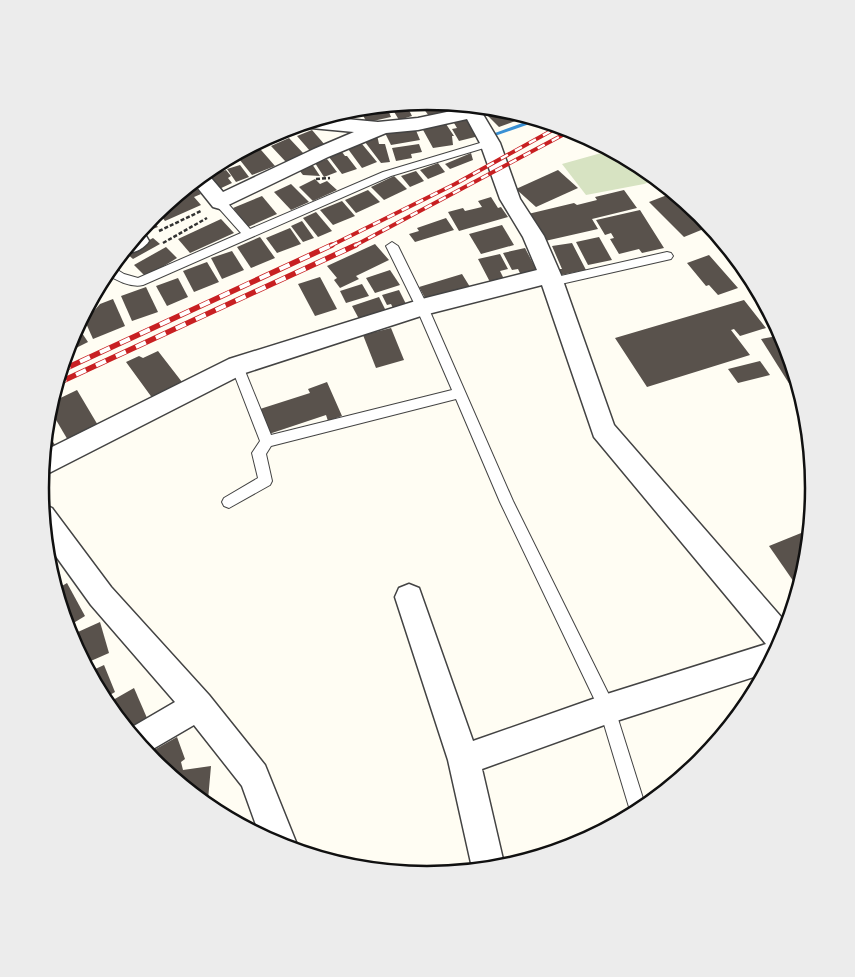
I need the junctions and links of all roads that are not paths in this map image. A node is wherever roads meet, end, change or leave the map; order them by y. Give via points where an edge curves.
1 (462, 112) edge
2 (478, 113) edge
3 (329, 123) edge
4 (383, 126) junction
5 (490, 143) junction
6 (204, 183) edge
7 (223, 205) junction
8 (248, 234) junction
9 (392, 246) dead end
10 (667, 256) dead end
11 (116, 274) edge
12 (551, 279) junction
13 (422, 307) junction
14 (237, 366) junction
15 (459, 393) junction
16 (267, 442) junction
17 (50, 460) edge
18 (229, 502) dead end
19 (51, 527) edge
20 (409, 597) dead end
21 (777, 634) edge
22 (766, 658) edge
23 (198, 706) junction
24 (607, 709) junction
25 (143, 738) edge
26 (464, 760) junction
27 (636, 804) edge
28 (277, 835) edge
29 (487, 862) edge

1 - 4 street via 418,124
2 - 5 street
3 - 4 street
4 - 7 street via 321,153
5 - 8 lane via 387,174
5 - 12 street via 510,198 533,236
6 - 7 street
7 - 8 lane
8 - 11 lane via 139,282
9 - 13 lane
10 - 12 lane
12 - 13 street
12 - 21 street via 603,430
13 - 14 street
13 - 15 lane
14 - 16 lane
14 - 17 street
15 - 16 lane
15 - 24 lane via 507,502
16 - 18 lane via 259,453 265,481
19 - 23 street via 101,596
20 - 26 street
22 - 24 street
23 - 25 street
23 - 28 street via 254,776
24 - 26 street
24 - 27 lane
26 - 29 street

